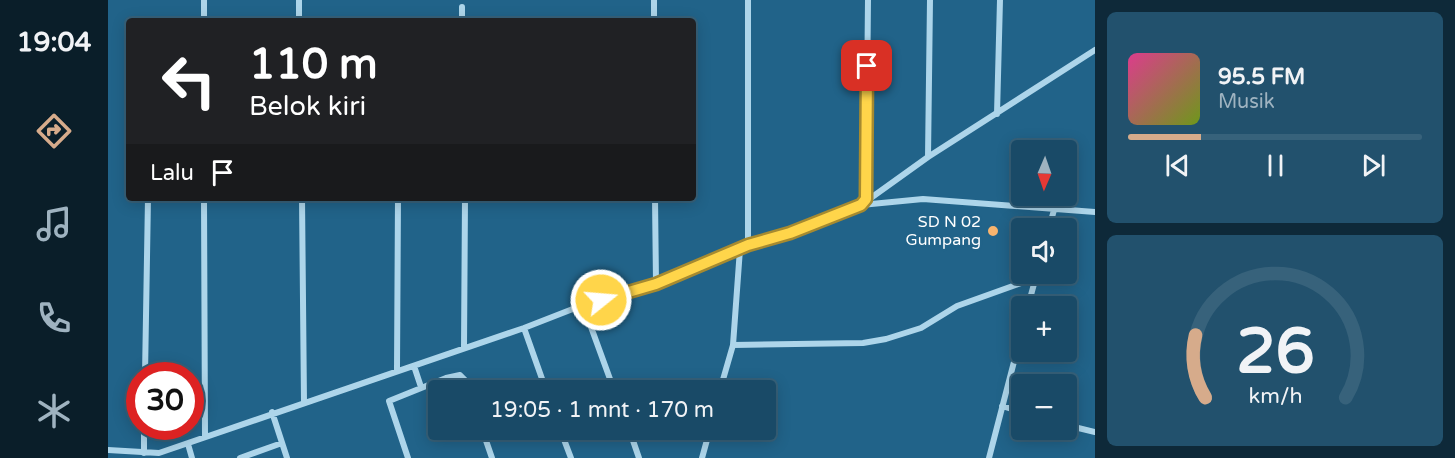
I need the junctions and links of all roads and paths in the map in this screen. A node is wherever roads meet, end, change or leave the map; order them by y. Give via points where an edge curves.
1 (204, 0) edge
2 (299, 0) edge
3 (654, 0) edge
4 (748, 0) edge
5 (868, 0) edge
6 (930, 0) edge
7 (1000, 0) edge
8 (462, 7) dead end
9 (204, 18) edge
10 (299, 18) edge
11 (462, 18) edge
12 (654, 18) edge
13 (1095, 50) edge
14 (997, 114) junction
15 (928, 157) junction
16 (866, 199) junction
17 (148, 201) edge
18 (204, 201) edge
19 (302, 201) edge
20 (398, 201) edge
21 (465, 201) edge
22 (655, 201) edge
23 (861, 205) junction
24 (1054, 210) junction
25 (1095, 212) edge
26 (1052, 218) edge
27 (748, 245) junction
28 (740, 249) junction
29 (656, 284) junction
30 (1013, 284) edge
31 (583, 305) junction
32 (524, 328) junction
33 (733, 345) junction
34 (464, 348) junction
35 (145, 362) edge
36 (1014, 362) edge
37 (414, 366) junction
38 (397, 370) junction
39 (444, 380) edge
40 (465, 380) edge
41 (542, 380) edge
42 (610, 380) edge
43 (723, 380) edge
44 (428, 385) edge
45 (421, 387) junction
46 (304, 403) junction
47 (1002, 406) junction
48 (1011, 409) edge
49 (272, 412) junction
50 (1077, 428) edge
51 (1095, 432) edge
52 (205, 437) junction
53 (144, 440) edge
54 (486, 440) edge
55 (564, 440) edge
56 (633, 440) edge
57 (707, 440) edge
58 (282, 443) junction
59 (188, 444) junction
60 (108, 450) edge
61 (144, 453) junction
62 (156, 456) edge
63 (192, 458) edge
64 (240, 458) edge
65 (287, 458) edge
66 (408, 458) edge
67 (492, 458) edge
68 (571, 458) edge
69 (639, 458) edge
70 (702, 458) edge
71 (989, 458) edge

1 - 9 street
2 - 10 street
3 - 12 street
4 - 27 street
5 - 16 street
6 - 15 street
7 - 14 street
8 - 11 street
13 - 14 street
14 - 15 street
15 - 16 street
16 - 23 street
17 - 35 street
18 - 52 street
19 - 46 street
20 - 38 street
21 - 34 street
22 - 29 street
23 - 24 street via 923,199
23 - 27 street
24 - 25 street
24 - 26 street
27 - 28 street
28 - 29 street
28 - 33 street
29 - 31 street
30 - 33 street via 957,306 921,328 886,339 863,343
31 - 32 street
31 - 42 street
32 - 34 street
32 - 41 street
33 - 43 street
34 - 37 street
36 - 47 street
37 - 38 street
37 - 45 street
38 - 46 street
39 - 40 street via 460,375
44 - 45 street
45 - 66 street via 389,401
46 - 49 street
47 - 48 street
47 - 71 street
49 - 52 street
49 - 58 street
50 - 51 street
52 - 59 street
53 - 61 street
54 - 67 street
55 - 68 street
56 - 69 street
57 - 70 street
58 - 64 street
58 - 65 street
59 - 62 street
59 - 63 street
60 - 61 street
61 - 62 street

